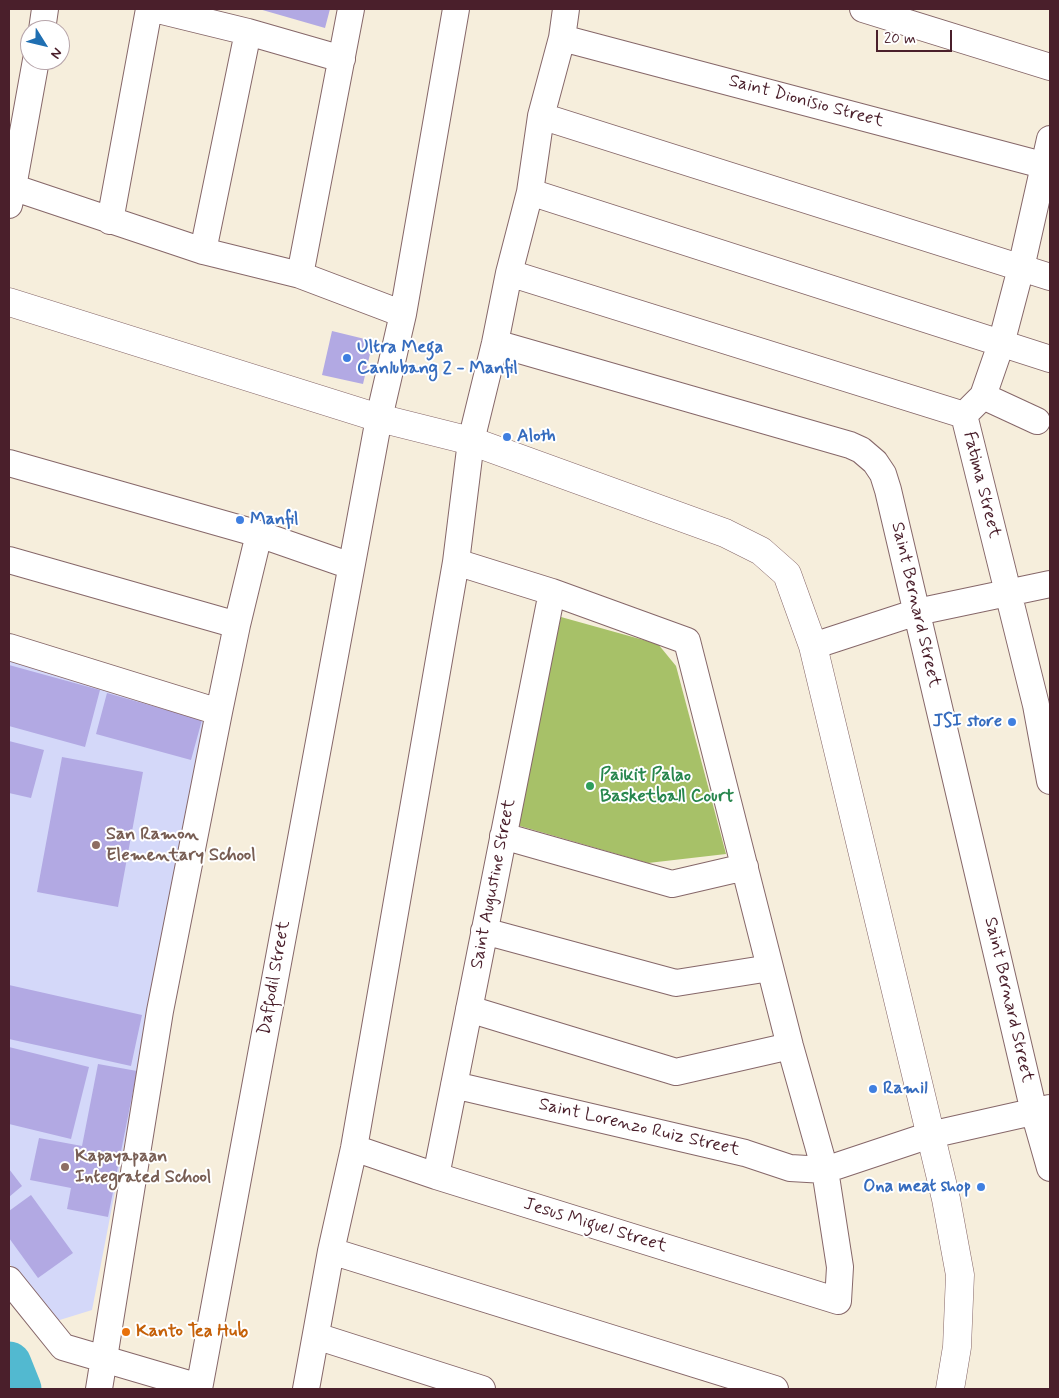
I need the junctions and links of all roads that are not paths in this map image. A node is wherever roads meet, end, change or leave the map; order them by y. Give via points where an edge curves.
1 (149, 9) edge
2 (154, 9) edge
3 (351, 9) edge
4 (456, 9) edge
5 (566, 9) edge
6 (863, 9) edge
7 (248, 32) junction
8 (562, 38) junction
9 (342, 59) junction
10 (1050, 67) edge
11 (34, 70) edge
12 (541, 116) junction
13 (1050, 140) edge
14 (1047, 166) edge
15 (530, 192) junction
16 (10, 193) edge
17 (110, 221) junction
18 (203, 251) junction
19 (1021, 268) junction
20 (509, 273) junction
21 (300, 275) junction
22 (1050, 277) edge
23 (9, 302) edge
24 (403, 314) junction
25 (496, 344) junction
26 (1001, 344) junction
27 (1050, 359) edge
28 (983, 396) junction
29 (964, 416) junction
30 (379, 418) junction
31 (1037, 421) dead end
32 (471, 441) junction
33 (9, 463) edge
34 (259, 534) junction
35 (9, 560) edge
36 (456, 562) junction
37 (351, 566) junction
38 (1050, 584) edge
39 (552, 592) junction
40 (1008, 593) junction
41 (917, 612) junction
42 (237, 625) junction
43 (813, 646) junction
44 (9, 647) edge
45 (1043, 703) edge
46 (219, 712) junction
47 (1050, 781) edge
48 (503, 836) junction
49 (745, 867) junction
50 (484, 931) junction
51 (770, 968) junction
52 (469, 1009) junction
53 (790, 1046) junction
54 (454, 1085) junction
55 (1042, 1110) edge
56 (930, 1135) junction
57 (354, 1148) junction
58 (1050, 1168) edge
59 (825, 1170) junction
60 (436, 1176) junction
61 (331, 1251) junction
62 (9, 1280) edge
63 (316, 1336) junction
64 (105, 1360) junction
65 (199, 1388) edge
66 (99, 1389) edge
67 (306, 1389) edge
68 (482, 1389) edge
69 (775, 1389) edge
70 (950, 1389) edge

1 - 17 street
2 - 7 street
3 - 9 street
4 - 24 street, Daffodil Street
5 - 8 street
6 - 10 street
7 - 9 street
7 - 18 street
8 - 12 street
8 - 14 street, Saint Dionisio Street
9 - 21 street
11 - 16 street
12 - 15 street
12 - 19 street
13 - 14 street, Fatima Street
14 - 19 street, Fatima Street
15 - 20 street
15 - 26 street
16 - 17 street
17 - 18 street
18 - 21 street
19 - 22 street
19 - 26 street, Fatima Street
20 - 25 street
20 - 29 street
21 - 24 street
23 - 30 street
24 - 30 street, Daffodil Street
25 - 32 street
25 - 41 street, Saint Bernard Street via 861,450 883,474
26 - 27 street
26 - 28 street, Fatima Street
28 - 29 street, Fatima Street
28 - 31 street
29 - 40 street, Fatima Street
30 - 32 street
30 - 37 street, Daffodil Street
32 - 36 street
32 - 43 street via 726,533 761,551 787,574
33 - 34 street
34 - 37 street
34 - 42 street
35 - 42 street
36 - 39 street
36 - 57 street
37 - 65 street, Daffodil Street
38 - 40 street
39 - 48 street, Saint Augustine Street
39 - 49 street via 687,641
40 - 41 street
40 - 45 street, Fatima Street
41 - 43 street
41 - 55 street, Saint Bernard Street
42 - 46 street
43 - 56 street
44 - 46 street
45 - 47 street, Fatima Street
46 - 64 street via 160,1011
48 - 49 street via 672,884
48 - 50 street, Saint Augustine Street
49 - 51 street
50 - 51 street via 676,983
50 - 52 street, Saint Augustine Street
51 - 53 street
52 - 53 street via 676,1072
52 - 54 street, Saint Augustine Street
53 - 59 street
54 - 59 street, Saint Lorenzo Ruiz Street via 745,1153 790,1168
54 - 60 street, Saint Augustine Street
55 - 56 street
55 - 58 street, Saint Bernard Street
56 - 59 street
56 - 70 street via 960,1274 957,1346
57 - 60 street, Jesus Miguel Street
57 - 61 street
59 - 60 street, Jesus Miguel Street via 840,1267 838,1301
61 - 63 street
61 - 69 street
62 - 64 street via 63,1347
63 - 67 street
63 - 68 street
64 - 65 street
64 - 66 street

